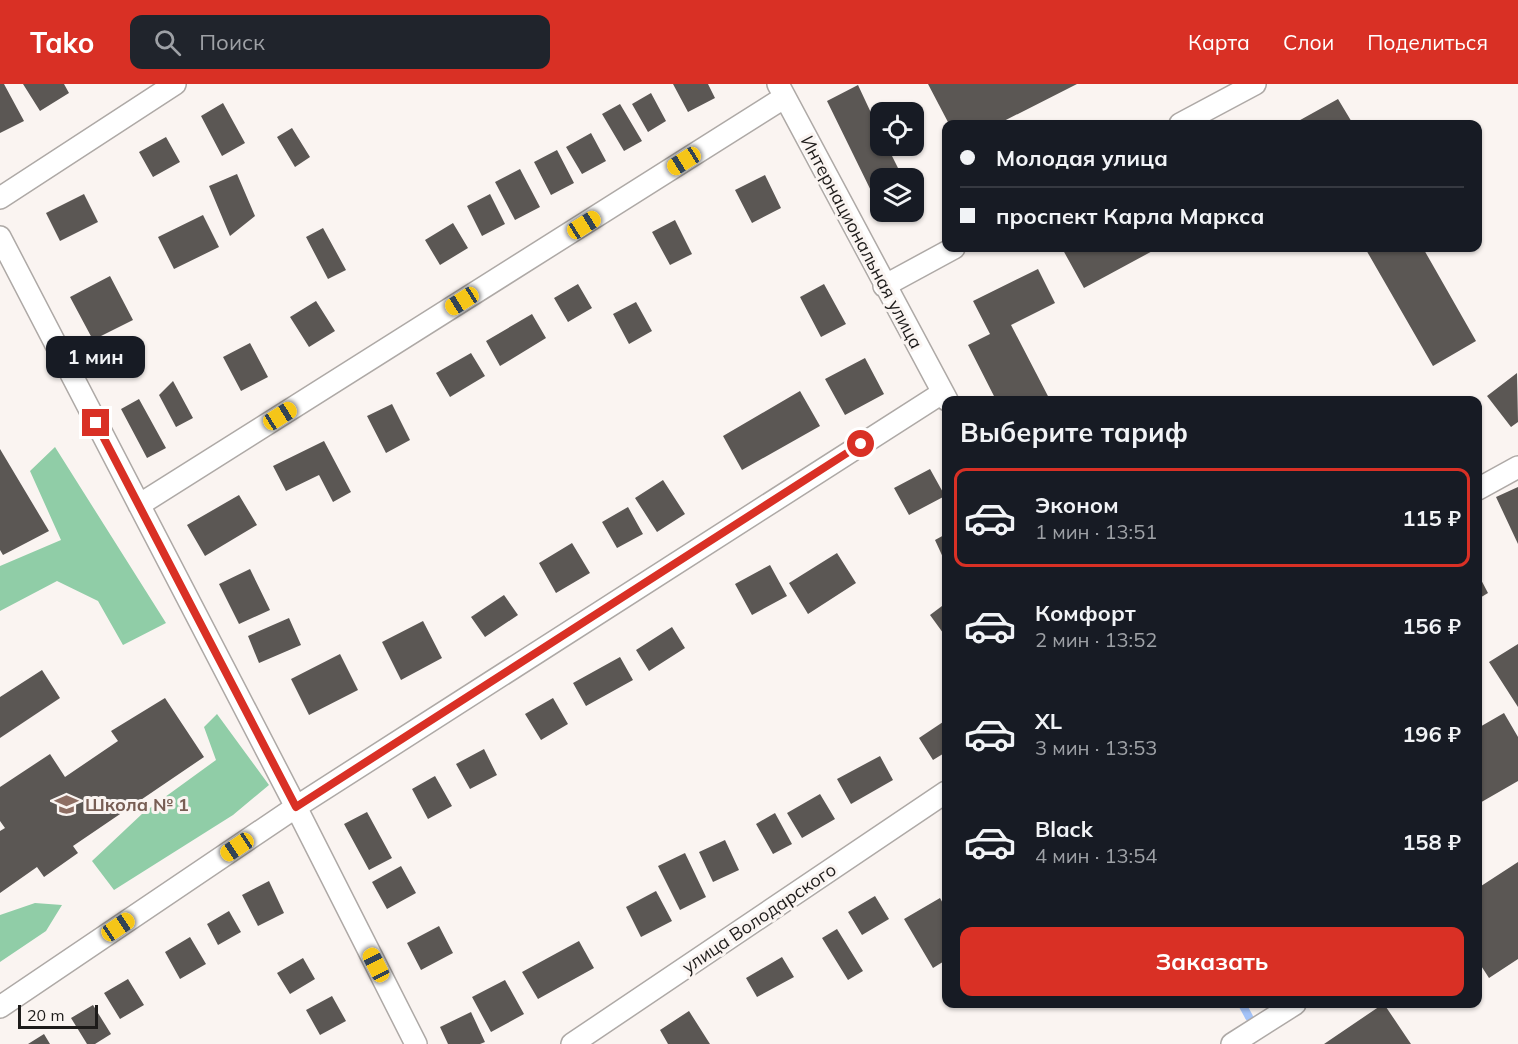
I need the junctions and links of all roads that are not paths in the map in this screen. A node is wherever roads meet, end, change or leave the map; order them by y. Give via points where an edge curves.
1 (175, 84) edge
2 (1255, 84) edge
3 (782, 91) edge
4 (1188, 120) edge
5 (0, 198) edge
6 (0, 237) edge
7 (947, 252) edge
8 (884, 286) junction
9 (943, 396) edge
10 (942, 398) edge
11 (1518, 467) edge
12 (1482, 487) edge
13 (139, 505) junction
14 (942, 795) edge
15 (296, 807) junction
16 (0, 1007) edge
17 (1269, 1010) edge
18 (416, 1044) edge
19 (572, 1044) edge
20 (1232, 1044) edge

1 - 5 street
2 - 4 street
3 - 8 street, Интернациональная улица
3 - 13 street
6 - 13 street
7 - 8 street
8 - 9 street, Интернациональная улица
10 - 15 street
11 - 12 street
13 - 15 street
14 - 19 street, улица Володарского
15 - 16 street
15 - 18 street
17 - 20 street

